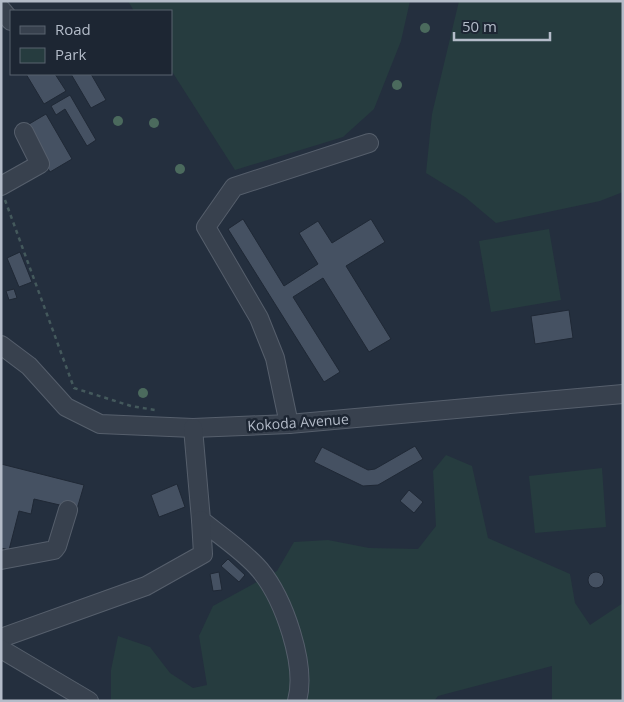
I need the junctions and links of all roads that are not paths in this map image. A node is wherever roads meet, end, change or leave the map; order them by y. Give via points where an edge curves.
1 (1, 9) edge
2 (10, 20) edge
3 (24, 132) dead end
4 (369, 143) dead end
5 (1, 186) edge
6 (1, 344) edge
7 (623, 394) edge
8 (289, 424) junction
9 (193, 428) junction
10 (68, 510) dead end
11 (201, 520) junction
12 (1, 560) edge
13 (1, 638) edge
14 (1, 649) edge
15 (89, 701) edge
16 (297, 701) edge

1 - 2 street
3 - 5 street via 40,164
4 - 8 street via 234,187 206,227 259,318 275,358
6 - 9 street, Kokoda Avenue via 29,366 66,407 100,424
7 - 8 street, Kokoda Avenue
8 - 9 street, Kokoda Avenue
9 - 11 street
10 - 12 street via 54,550
11 - 13 street via 204,554 146,586
11 - 16 street via 260,570 274,594 294,637 301,686
14 - 15 street

